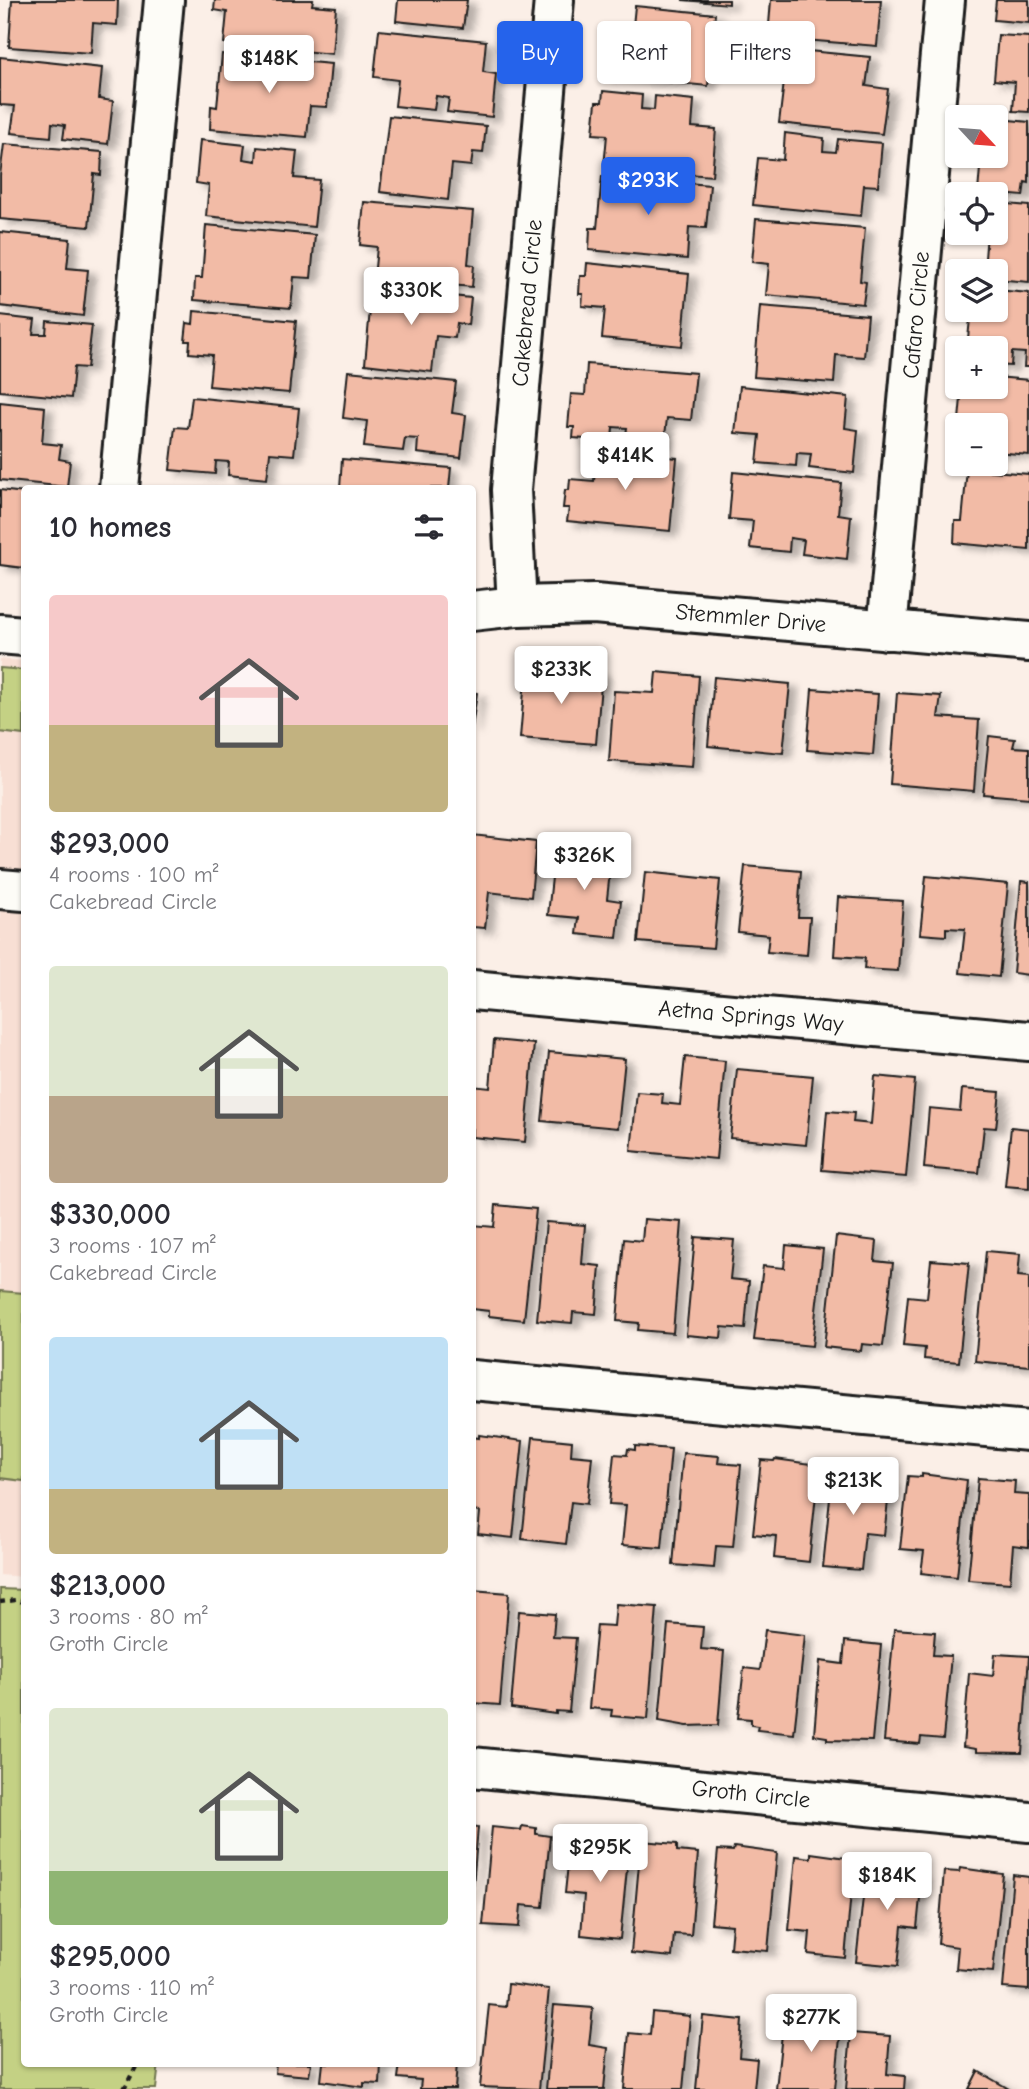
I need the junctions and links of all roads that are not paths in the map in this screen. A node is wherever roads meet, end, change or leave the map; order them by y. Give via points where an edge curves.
1 (164, 0) edge
2 (554, 0) edge
3 (945, 0) edge
4 (119, 485) edge
5 (516, 606) junction
6 (476, 611) edge
7 (887, 629) junction
8 (0, 634) edge
9 (21, 636) edge
10 (1029, 642) edge
11 (0, 889) edge
12 (21, 891) edge
13 (476, 990) edge
14 (1029, 1041) edge
15 (476, 1380) edge
16 (1029, 1431) edge
17 (476, 1767) edge
18 (1029, 1822) edge

1 - 4 street
2 - 5 street, Cakebread Circle via 510,490
3 - 7 street, Cafaro Circle
5 - 6 street, Stemmler Drive
5 - 7 street, Stemmler Drive via 594,604
7 - 10 street, Stemmler Drive
8 - 9 street
11 - 12 street
13 - 14 street, Aetna Springs Way
15 - 16 street
17 - 18 street, Groth Circle

